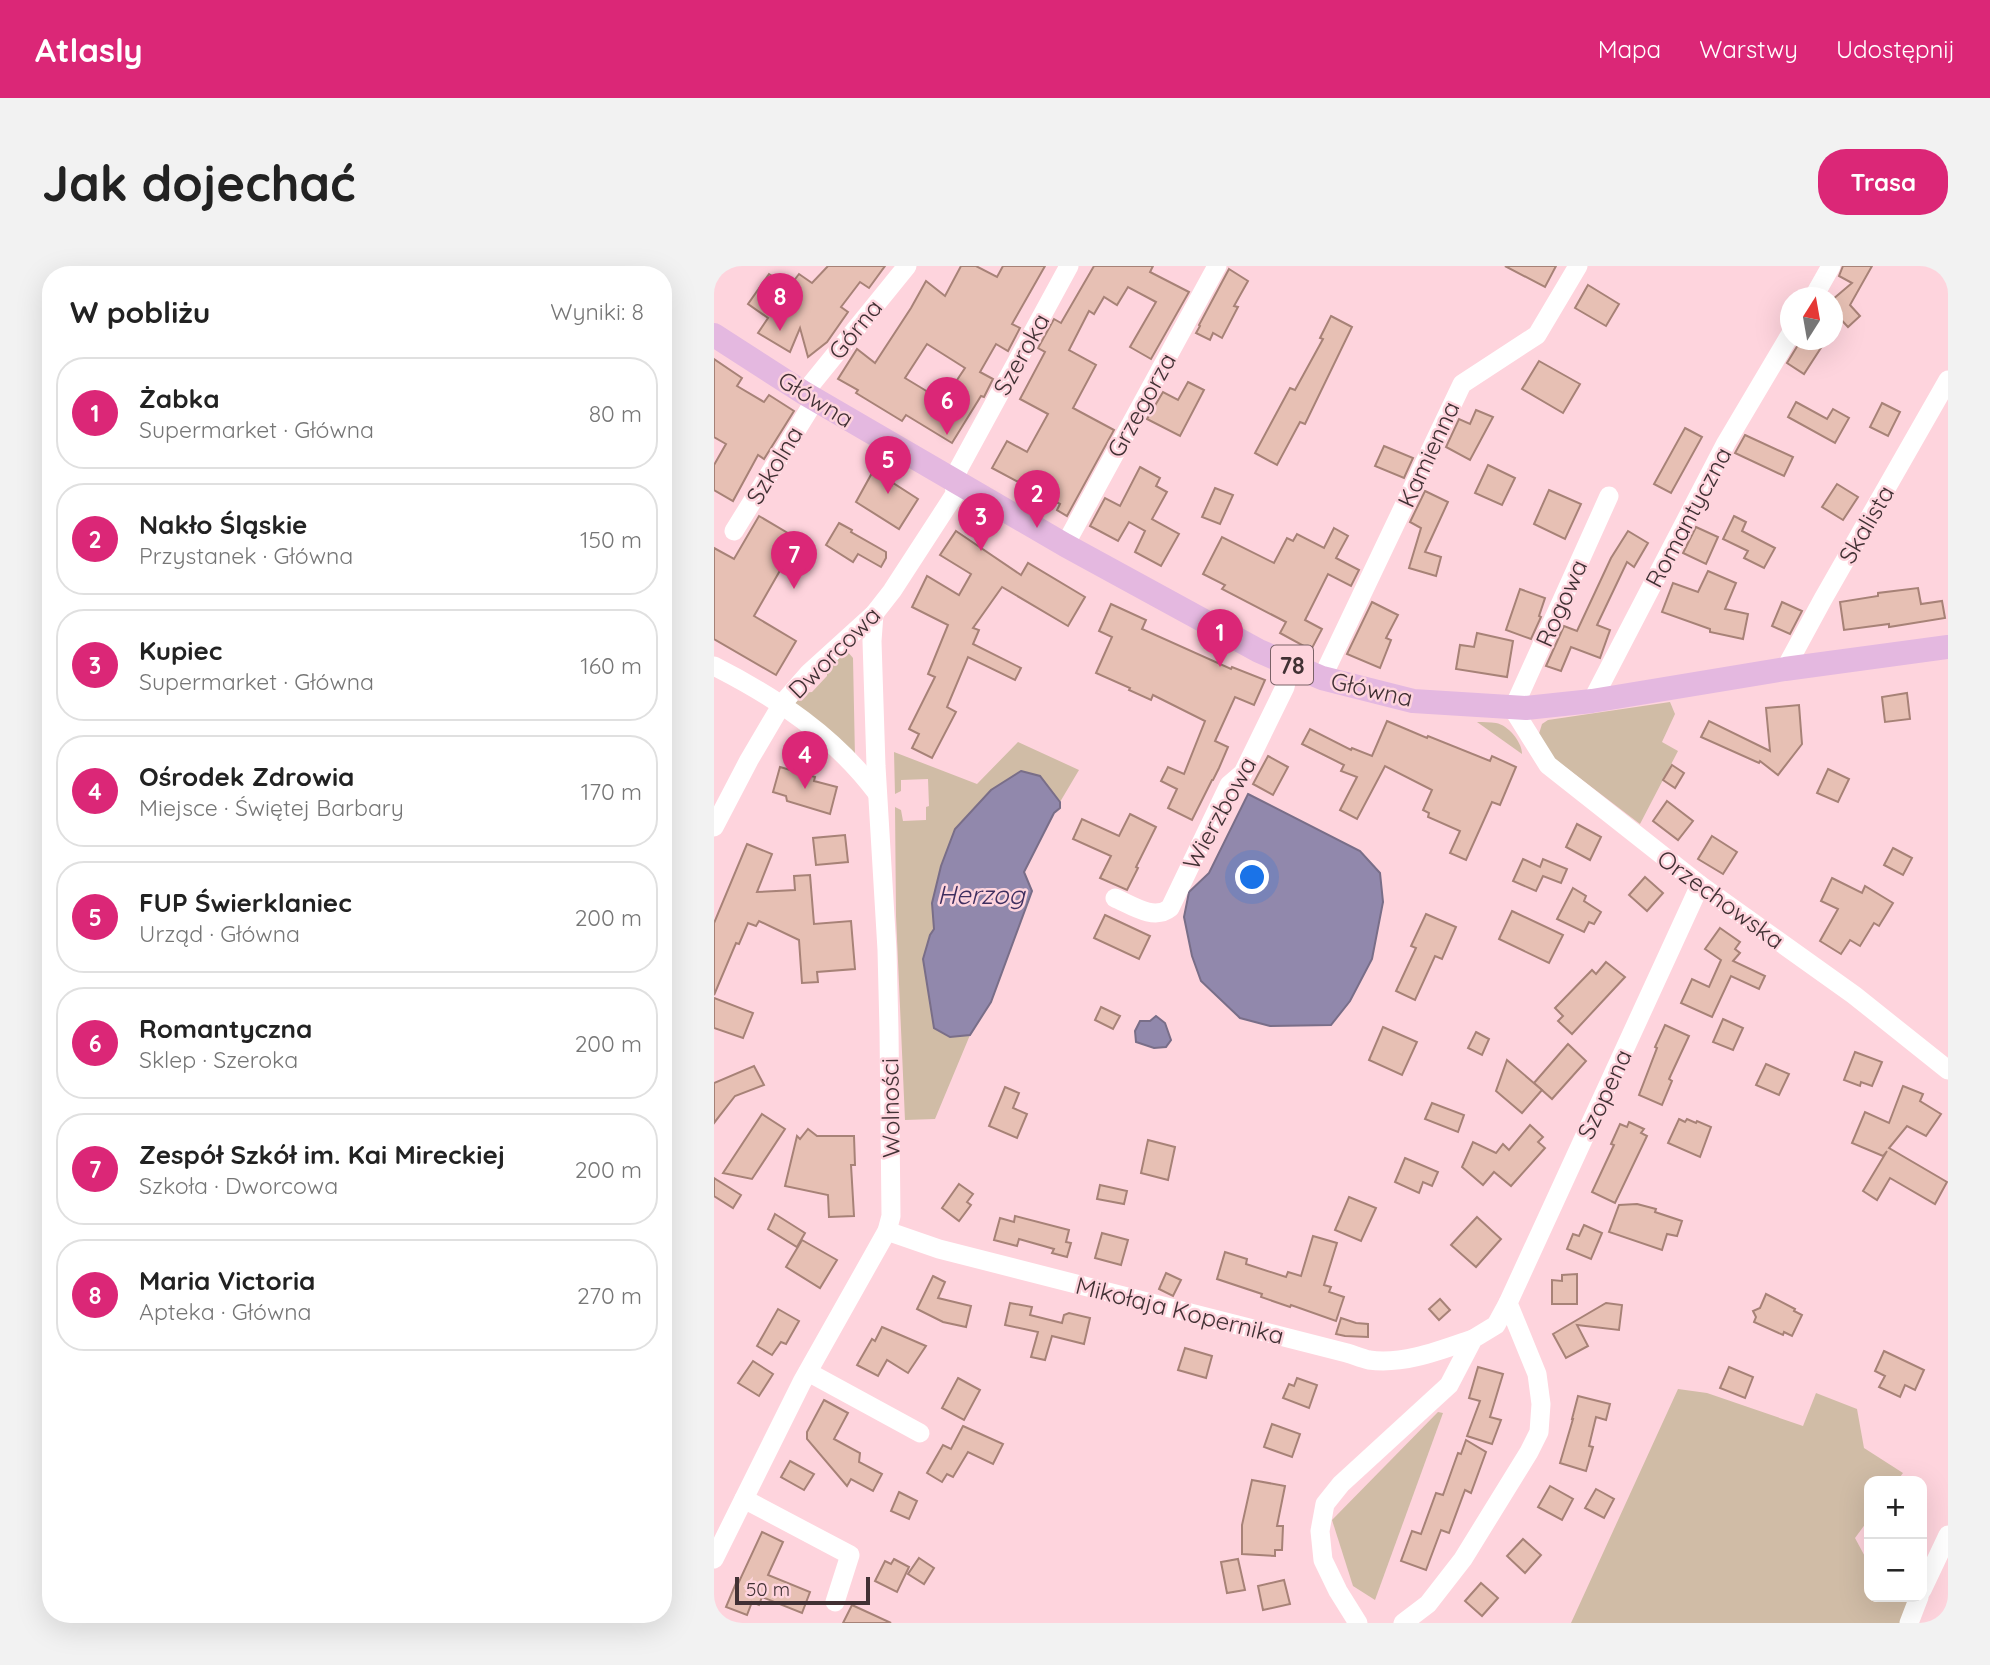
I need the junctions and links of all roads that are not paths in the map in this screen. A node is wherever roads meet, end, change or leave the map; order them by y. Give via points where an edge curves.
1 (907, 266) edge
2 (1069, 266) edge
3 (1217, 266) edge
4 (1578, 266) edge
5 (1831, 266) edge
6 (1819, 287) edge
7 (714, 335) edge
8 (1781, 350) edge
9 (1948, 380) edge
10 (810, 397) junction
11 (954, 481) junction
12 (1609, 496) dead end
13 (734, 531) dead end
14 (1065, 545) junction
15 (874, 614) junction
16 (1948, 647) edge
17 (1290, 664) junction
18 (714, 666) edge
19 (1785, 669) junction
20 (1322, 678) junction
21 (1592, 701) junction
22 (782, 704) junction
23 (1513, 709) junction
24 (877, 793) junction
25 (714, 827) edge
26 (1700, 886) junction
27 (1115, 898) dead end
28 (1948, 1070) edge
29 (887, 1231) junction
30 (1508, 1303) junction
31 (1473, 1339) junction
32 (808, 1372) junction
33 (920, 1433) dead end
34 (744, 1499) junction
35 (1948, 1535) edge
36 (714, 1559) edge
37 (1927, 1579) edge
38 (835, 1602) dead end
39 (1917, 1602) edge
40 (1358, 1623) edge
41 (1403, 1623) edge
42 (1909, 1623) edge

1 - 10 street, Górna
2 - 11 street, Szeroka
3 - 14 street, Grzegorza
4 - 20 street, Kamienna via 1537,335 1462,384
5 - 6 street
7 - 10 main road, Główna / 78
8 - 21 street, Romantyczna via 1726,443
9 - 19 street, Skalista
10 - 11 main road, Główna / 78
10 - 13 street, Szkolna
11 - 14 main road, Główna / 78
11 - 15 street, Dworcowa via 956,494
12 - 23 street, Rogowa
14 - 17 main road, Główna / 78
15 - 22 street, Dworcowa
15 - 24 street, Wolności
16 - 19 main road, Główna / 78
17 - 20 main road, Główna / 78
17 - 27 street, Wierzbowa via 1285,687 1249,761 1229,785 1170,908 1155,913
18 - 22 street
19 - 21 main road, Główna / 78
20 - 23 main road, Główna / 78 via 1413,701
21 - 23 main road, Główna / 78
22 - 24 street via 852,762
22 - 25 street, Dworcowa
23 - 26 street, Orzechowska via 1548,765
24 - 29 street, Wolności via 889,1030 891,1216
26 - 28 street, Orzechowska via 1854,995
26 - 30 street, Szopena
29 - 31 street, Mikołaja Kopernika via 939,1249 1367,1359 1387,1361 1428,1354
29 - 32 street, Wolności
30 - 31 street, Szopena via 1496,1325
30 - 41 street via 1537,1374 1539,1432 1463,1559 1428,1604
31 - 40 street, Szopena via 1449,1385 1340,1484 1325,1504 1320,1531 1323,1560
32 - 33 street
32 - 34 street, Wolności
34 - 36 street, Wolności
34 - 38 street via 850,1555
35 - 37 street
39 - 42 street

